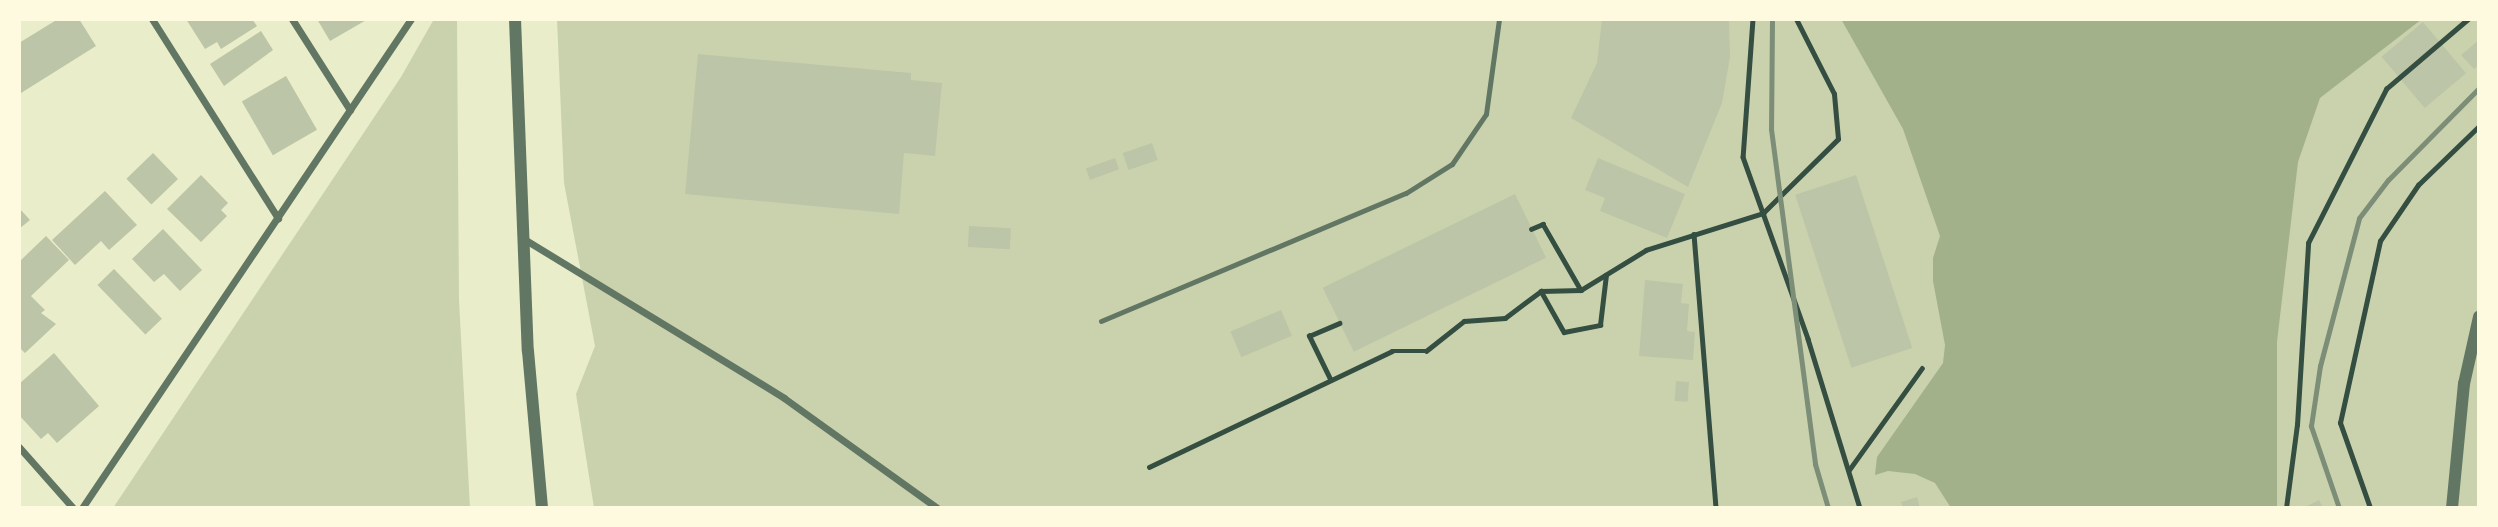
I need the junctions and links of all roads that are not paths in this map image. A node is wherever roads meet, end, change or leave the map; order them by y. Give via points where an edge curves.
1 (152, 19) edge
2 (292, 19) edge
3 (411, 19) edge
4 (515, 19) edge
5 (1499, 19) edge
6 (349, 110) junction
7 (278, 218) junction
8 (523, 238) junction
9 (2479, 317) edge
10 (1101, 321) dead end
11 (19, 447) edge
12 (73, 508) edge
13 (82, 508) edge
14 (542, 508) edge
15 (937, 508) edge
16 (2452, 508) edge

1 - 7 street
2 - 6 street
3 - 6 street
4 - 8 street
5 - 10 lane via 1486,114 1452,164 1406,193
6 - 7 street
7 - 13 street
8 - 14 street
8 - 15 street via 784,398
9 - 16 street via 2464,384
11 - 12 street

